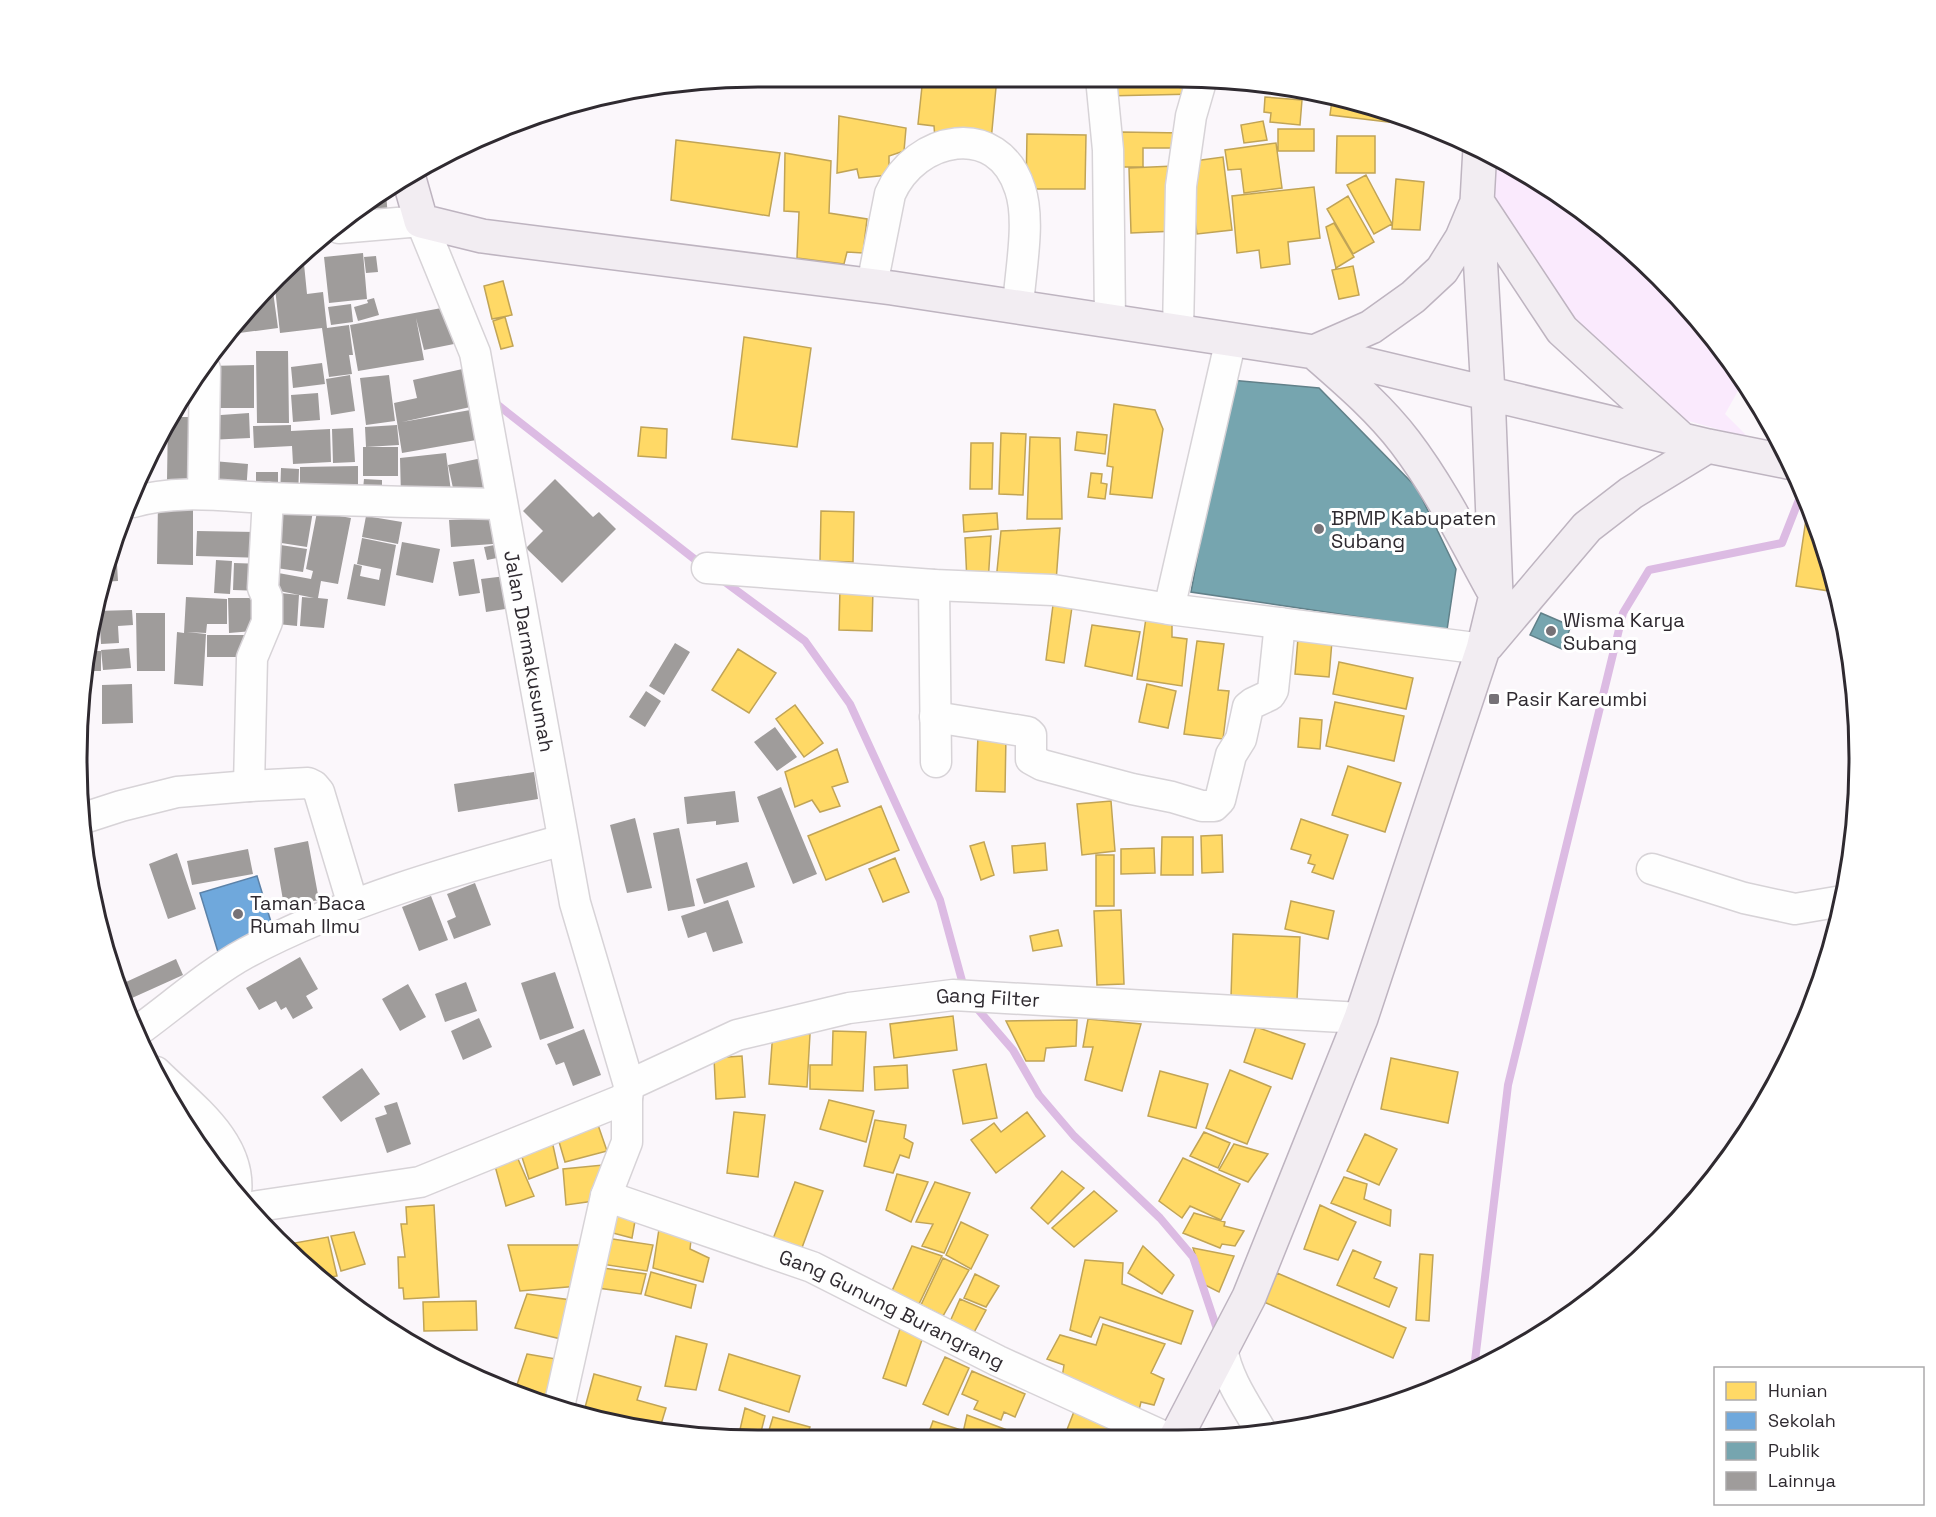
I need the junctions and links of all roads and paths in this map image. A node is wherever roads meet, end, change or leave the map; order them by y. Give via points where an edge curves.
1 (1102, 87) edge
2 (1199, 87) edge
3 (1480, 159) edge
4 (411, 184) edge
5 (1478, 202) junction
6 (421, 222) junction
7 (348, 227) edge
8 (872, 285) junction
9 (1018, 307) junction
10 (1110, 320) junction
11 (1179, 331) junction
12 (1231, 339) junction
13 (1314, 352) junction
14 (205, 378) edge
15 (1488, 393) junction
16 (1695, 442) junction
17 (1779, 460) edge
18 (203, 494) junction
19 (268, 498) junction
20 (139, 500) edge
21 (502, 504) junction
22 (707, 568) dead end
23 (934, 585) junction
24 (1496, 595) junction
25 (1169, 609) junction
26 (1280, 623) junction
27 (1483, 649) junction
28 (934, 717) junction
29 (936, 762) dead end
30 (249, 786) junction
31 (90, 816) edge
32 (563, 840) junction
33 (1652, 869) dead end
34 (1833, 903) edge
35 (353, 905) junction
36 (1361, 1018) junction
37 (143, 1027) edge
38 (628, 1091) junction
39 (190, 1115) edge
40 (236, 1179) edge
41 (606, 1196) junction
42 (259, 1206) edge
43 (1222, 1348) junction
44 (561, 1399) edge
45 (1258, 1425) edge
46 (1149, 1430) edge
47 (1180, 1430) edge

1 - 10 street via 1108,150
2 - 11 street via 1181,186
3 - 5 main road
4 - 6 main road
5 - 13 main road via 1442,270 1413,297 1371,327
5 - 15 main road
5 - 16 main road via 1562,330
6 - 7 street
6 - 8 main road via 482,236
6 - 21 street, Jalan Darmakusumah via 475,353
8 - 9 main road
8 - 9 street via 896,180 922,154 966,143 984,146 1000,156 1020,188 1026,210
9 - 10 main road
10 - 11 main road
11 - 12 main road
12 - 13 main road
12 - 25 street
13 - 15 main road
13 - 24 main road via 1405,441 1441,494
14 - 18 street
15 - 16 main road
15 - 24 main road
16 - 17 main road
16 - 27 main road via 1587,527
18 - 19 street
18 - 20 street
19 - 21 street
19 - 30 street via 263,588 267,622 252,658
21 - 32 street, Jalan Darmakusumah
22 - 23 street
23 - 25 street via 1053,590
23 - 28 street
24 - 27 main road
25 - 26 street
26 - 27 street
26 - 28 street via 1274,690 1248,707 1241,739 1231,755 1220,800 1214,807 1042,765 1031,759 1028,732
27 - 36 main road
28 - 29 street
30 - 31 street via 177,792
30 - 35 street via 315,786
32 - 35 street via 464,867
32 - 38 street, Jalan Darmakusumah via 575,903
33 - 34 street via 1744,898 1795,909
35 - 37 street via 233,962
36 - 38 street, Gang Filter via 953,995 849,1008 736,1035
36 - 43 main road via 1249,1297
38 - 41 street, Jalan Darmakusumah via 627,1142
38 - 42 street, Gang Filter via 420,1182
39 - 40 street via 219,1135 231,1154
41 - 44 street, Jalan Darmakusumah
41 - 46 street, Gang Gunung Burangrang via 812,1267 998,1361
43 - 45 street via 1224,1363
43 - 47 main road

